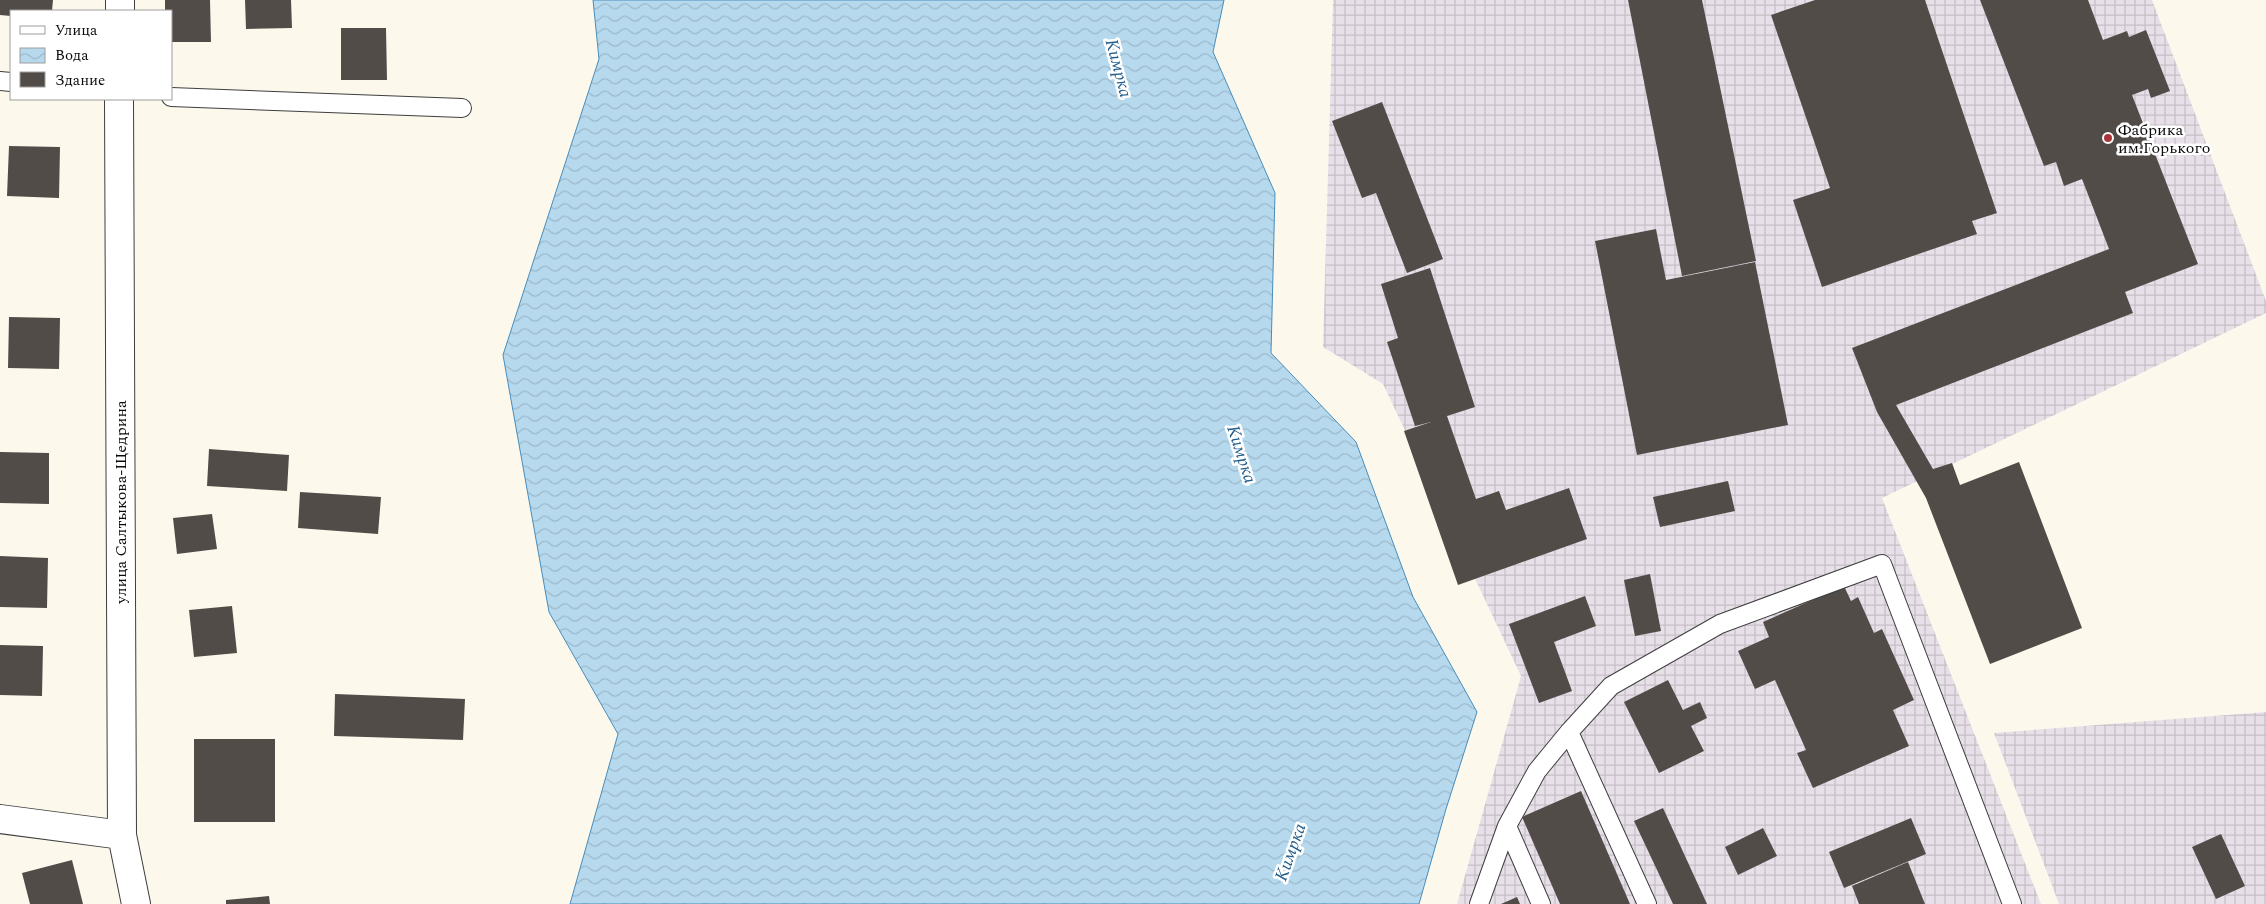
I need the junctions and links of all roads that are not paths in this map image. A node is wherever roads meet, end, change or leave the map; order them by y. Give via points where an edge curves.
1 (172, 97) edge
2 (119, 100) edge
3 (462, 108) dead end
4 (1569, 732) junction
5 (0, 819) edge
6 (1507, 826) junction
7 (122, 835) junction
8 (136, 904) edge
9 (1479, 904) edge
10 (1541, 904) edge
11 (1647, 904) edge
12 (2012, 904) edge

1 - 3 lane
2 - 7 street, улица Салтыкова-Щедрина
4 - 6 lane via 1537,771
4 - 11 lane
4 - 12 lane via 1611,686 1720,624 1882,564
5 - 7 street
6 - 9 lane
6 - 10 lane
7 - 8 street, улица Салтыкова-Щедрина

